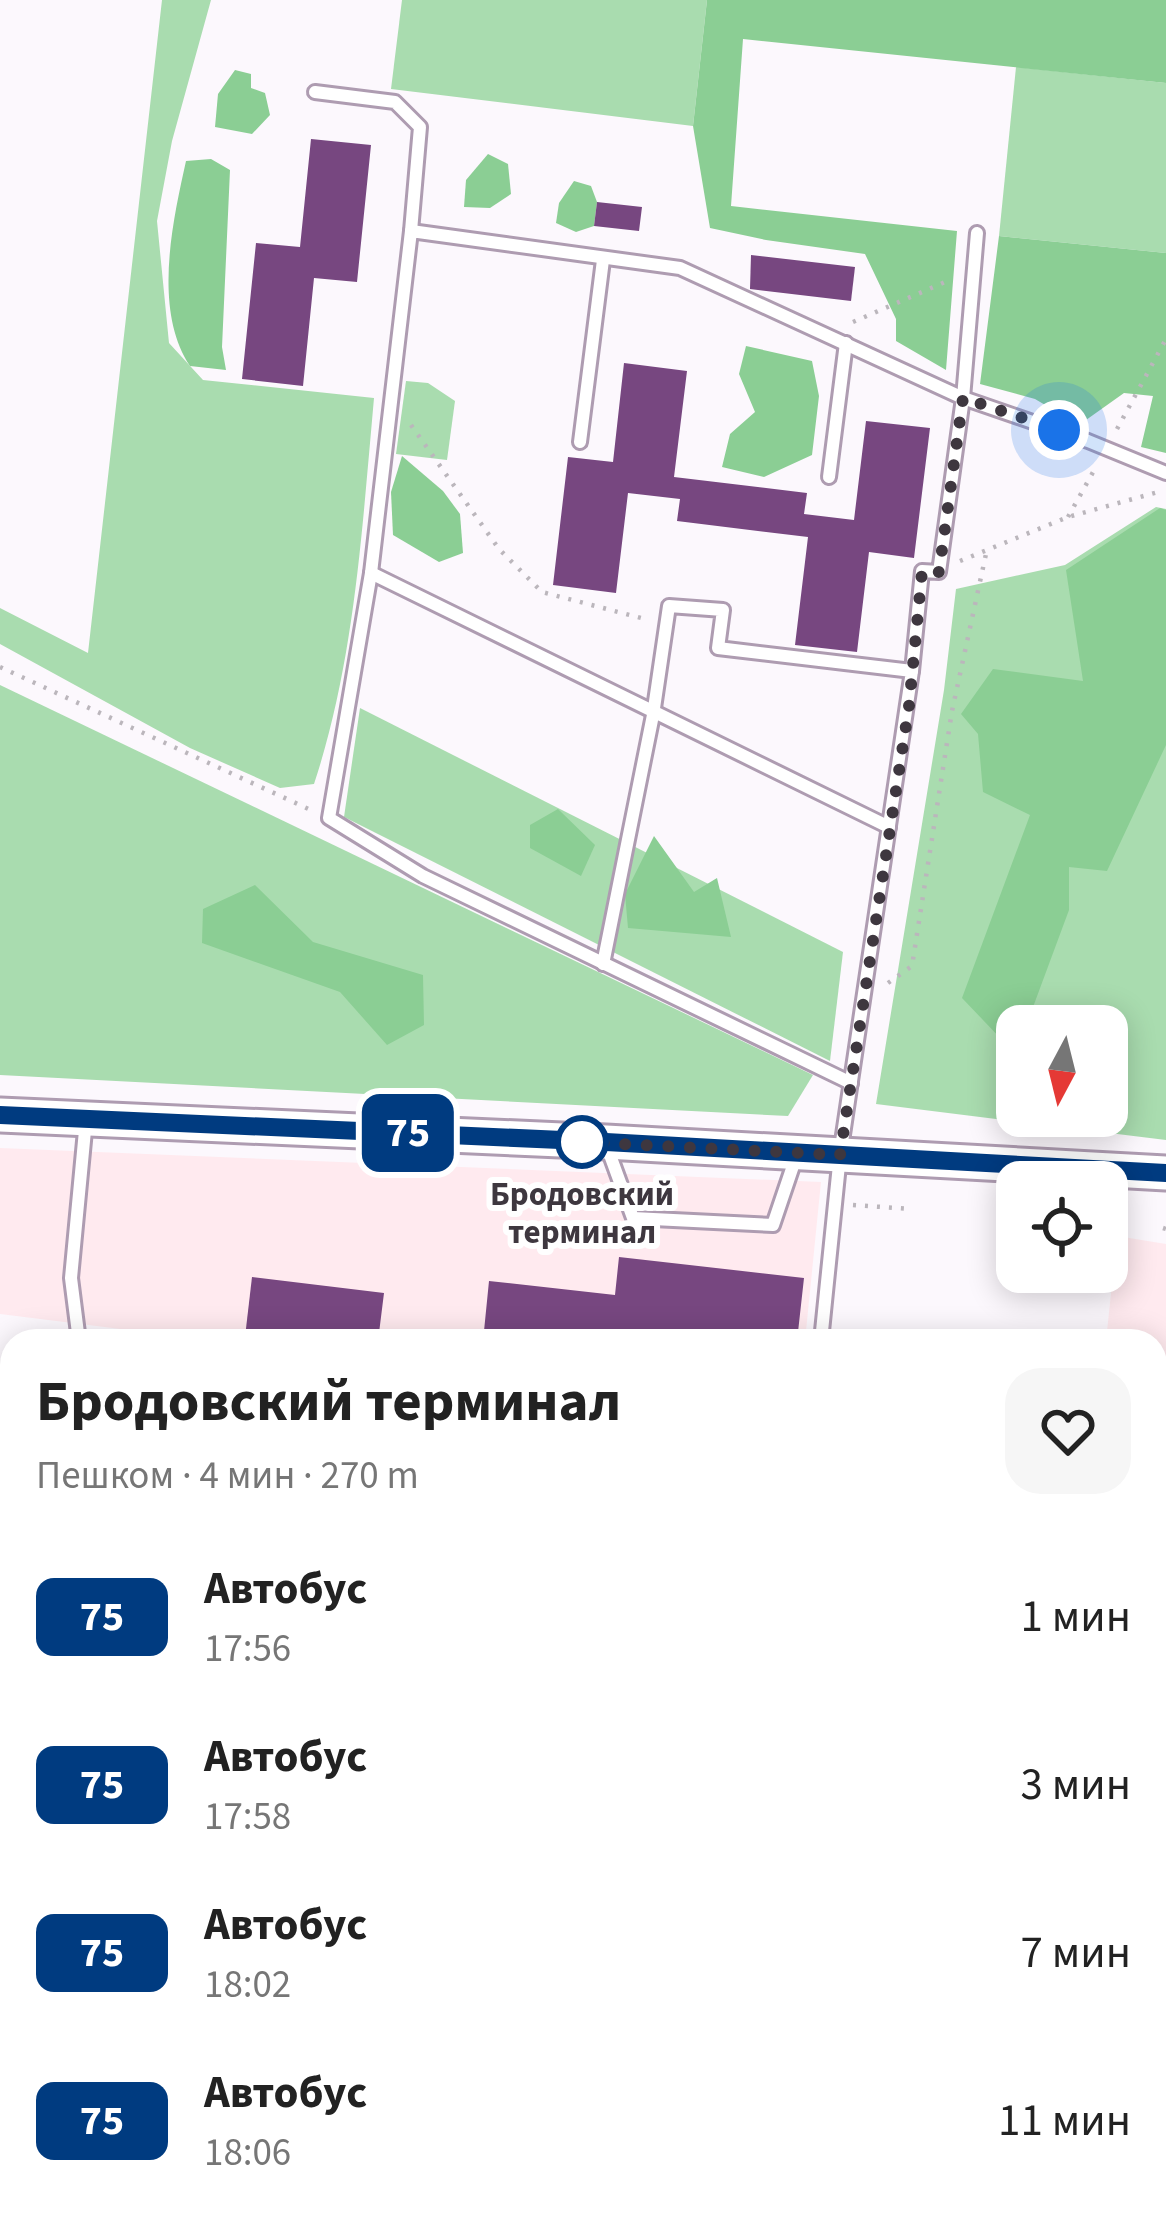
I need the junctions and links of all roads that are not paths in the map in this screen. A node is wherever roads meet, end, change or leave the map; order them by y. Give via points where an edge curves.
1 (315, 92) dead end
2 (411, 231) junction
3 (977, 233) dead end
4 (603, 260) junction
5 (846, 343) junction
6 (963, 398) junction
7 (580, 442) dead end
8 (1166, 473) edge
9 (829, 477) dead end
10 (371, 573) junction
11 (912, 671) junction
12 (652, 715) junction
13 (890, 827) junction
14 (602, 964) junction
15 (851, 1083) junction
16 (0, 1115) edge
17 (86, 1119) junction
18 (606, 1142) junction
19 (797, 1154) junction
20 (840, 1155) junction
21 (1166, 1173) edge
22 (77, 1329) edge
23 (822, 1329) edge

1 - 2 lane via 395,102 420,127
2 - 4 lane
2 - 10 lane
3 - 6 lane
4 - 5 lane via 680,268
4 - 7 lane
5 - 6 lane
5 - 9 lane
6 - 8 lane
6 - 11 lane via 939,572 922,572
10 - 12 lane
10 - 14 lane via 329,818 423,876
11 - 12 lane via 718,648 722,610 669,606
11 - 13 lane
12 - 13 lane
12 - 14 lane
13 - 15 lane
14 - 15 lane
15 - 20 lane
16 - 17 street
17 - 18 street
17 - 22 lane via 71,1278
18 - 19 street
18 - 19 lane via 633,1218 773,1225
19 - 20 street
20 - 21 street
20 - 23 lane

